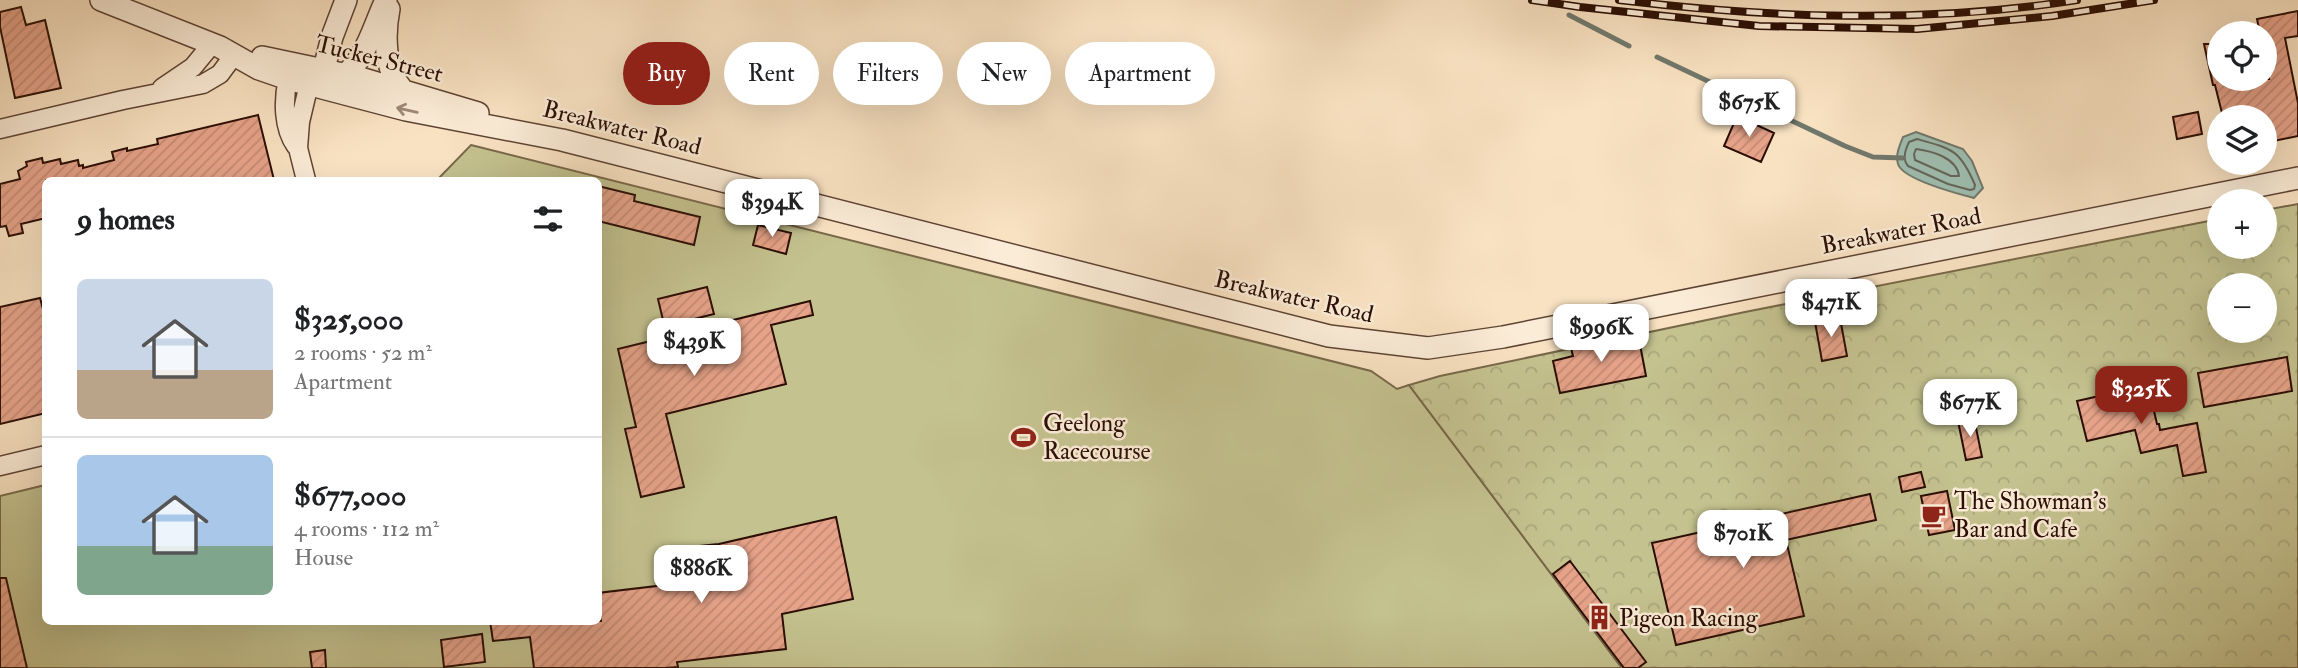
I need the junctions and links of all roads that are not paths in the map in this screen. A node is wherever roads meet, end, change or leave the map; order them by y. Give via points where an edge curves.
1 (101, 0) edge
2 (346, 0) edge
3 (389, 0) edge
4 (226, 49) junction
5 (345, 75) junction
6 (309, 77) junction
7 (402, 89) junction
8 (157, 92) junction
9 (444, 110) junction
10 (0, 129) edge
11 (522, 131) joint
12 (305, 177) edge
13 (2298, 178) edge
14 (42, 457) edge
15 (0, 466) edge

1 - 4 street, Tucker Street
2 - 6 street
3 - 5 street via 359,59
3 - 7 street via 386,41 392,73
4 - 6 street, Tucker Street
4 - 8 street
4 - 8 street via 214,79
5 - 6 street, Tucker Street
5 - 7 street, Tucker Street
9 -> 6 street
6 - 12 street via 298,148
7 - 9 street, Tucker Street
8 - 10 street
9 - 11 street, Tucker Street
11 - 13 street, Breakwater Road via 1329,335 1428,348 1503,337
14 - 15 street

